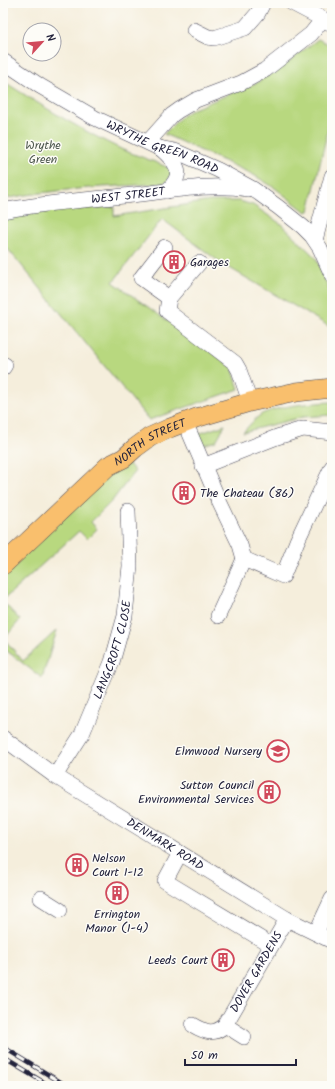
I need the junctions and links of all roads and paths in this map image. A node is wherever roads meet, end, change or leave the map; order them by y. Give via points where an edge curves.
1 (263, 3) edge
2 (295, 4) edge
3 (327, 22) edge
4 (194, 30) dead end
5 (3, 61) edge
6 (153, 145) junction
7 (332, 176) edge
8 (253, 189) junction
9 (167, 191) junction
10 (3, 211) edge
11 (315, 240) junction
12 (165, 247) dead end
13 (329, 257) edge
14 (199, 264) dead end
15 (332, 275) edge
16 (169, 298) junction
17 (332, 388) edge
18 (250, 402) junction
19 (185, 422) junction
20 (332, 432) edge
21 (203, 466) junction
22 (332, 467) edge
23 (128, 511) dead end
24 (244, 559) junction
25 (3, 564) edge
26 (218, 616) dead end
27 (3, 738) edge
28 (55, 776) junction
29 (180, 853) junction
30 (41, 898) dead end
31 (332, 899) edge
32 (60, 910) dead end
33 (287, 919) junction
34 (316, 933) junction
35 (332, 941) edge
36 (271, 945) junction
37 (225, 1024) junction
38 (193, 1025) dead end
39 (244, 1037) dead end

1 - 4 street via 245,28 214,38 208,38
2 - 3 street
3 - 6 street via 265,70 179,110 172,115
5 - 6 street, WRYTHE GREEN ROAD via 83,111
6 - 8 street, WRYTHE GREEN ROAD via 175,151
6 - 9 street via 174,161 178,168 177,179
7 - 11 street
8 - 9 street, WEST STREET via 226,186
8 - 11 street, WRYTHE GREEN ROAD via 303,227
9 - 10 street, WEST STREET
11 - 13 street, WRYTHE GREEN ROAD
12 - 16 street via 141,278
13 - 15 street, WRYTHE GREEN ROAD
14 - 16 street
16 - 18 street via 167,311 235,363 240,370
17 - 18 main road, NORTH STREET via 296,392
18 - 19 main road, NORTH STREET
19 - 21 street
19 - 25 main road, NORTH STREET via 150,437 124,458 108,466
20 - 21 street via 303,429
21 - 24 street
22 - 24 street via 296,541 283,576
23 - 28 street, LANGCROFT CLOSE via 130,566 125,616 112,662 82,734
24 - 26 street
27 - 28 street, DENMARK ROAD
28 - 29 street, DENMARK ROAD
29 - 33 street, DENMARK ROAD
29 - 36 street via 165,881
30 - 32 street
31 - 34 street
33 - 34 street, DENMARK ROAD
33 - 36 street, DOVER GARDENS
34 - 35 street, DENMARK ROAD
36 - 37 street, DOVER GARDENS
37 - 38 street, DOVER GARDENS via 221,1029 208,1032
37 - 39 street, DOVER GARDENS

